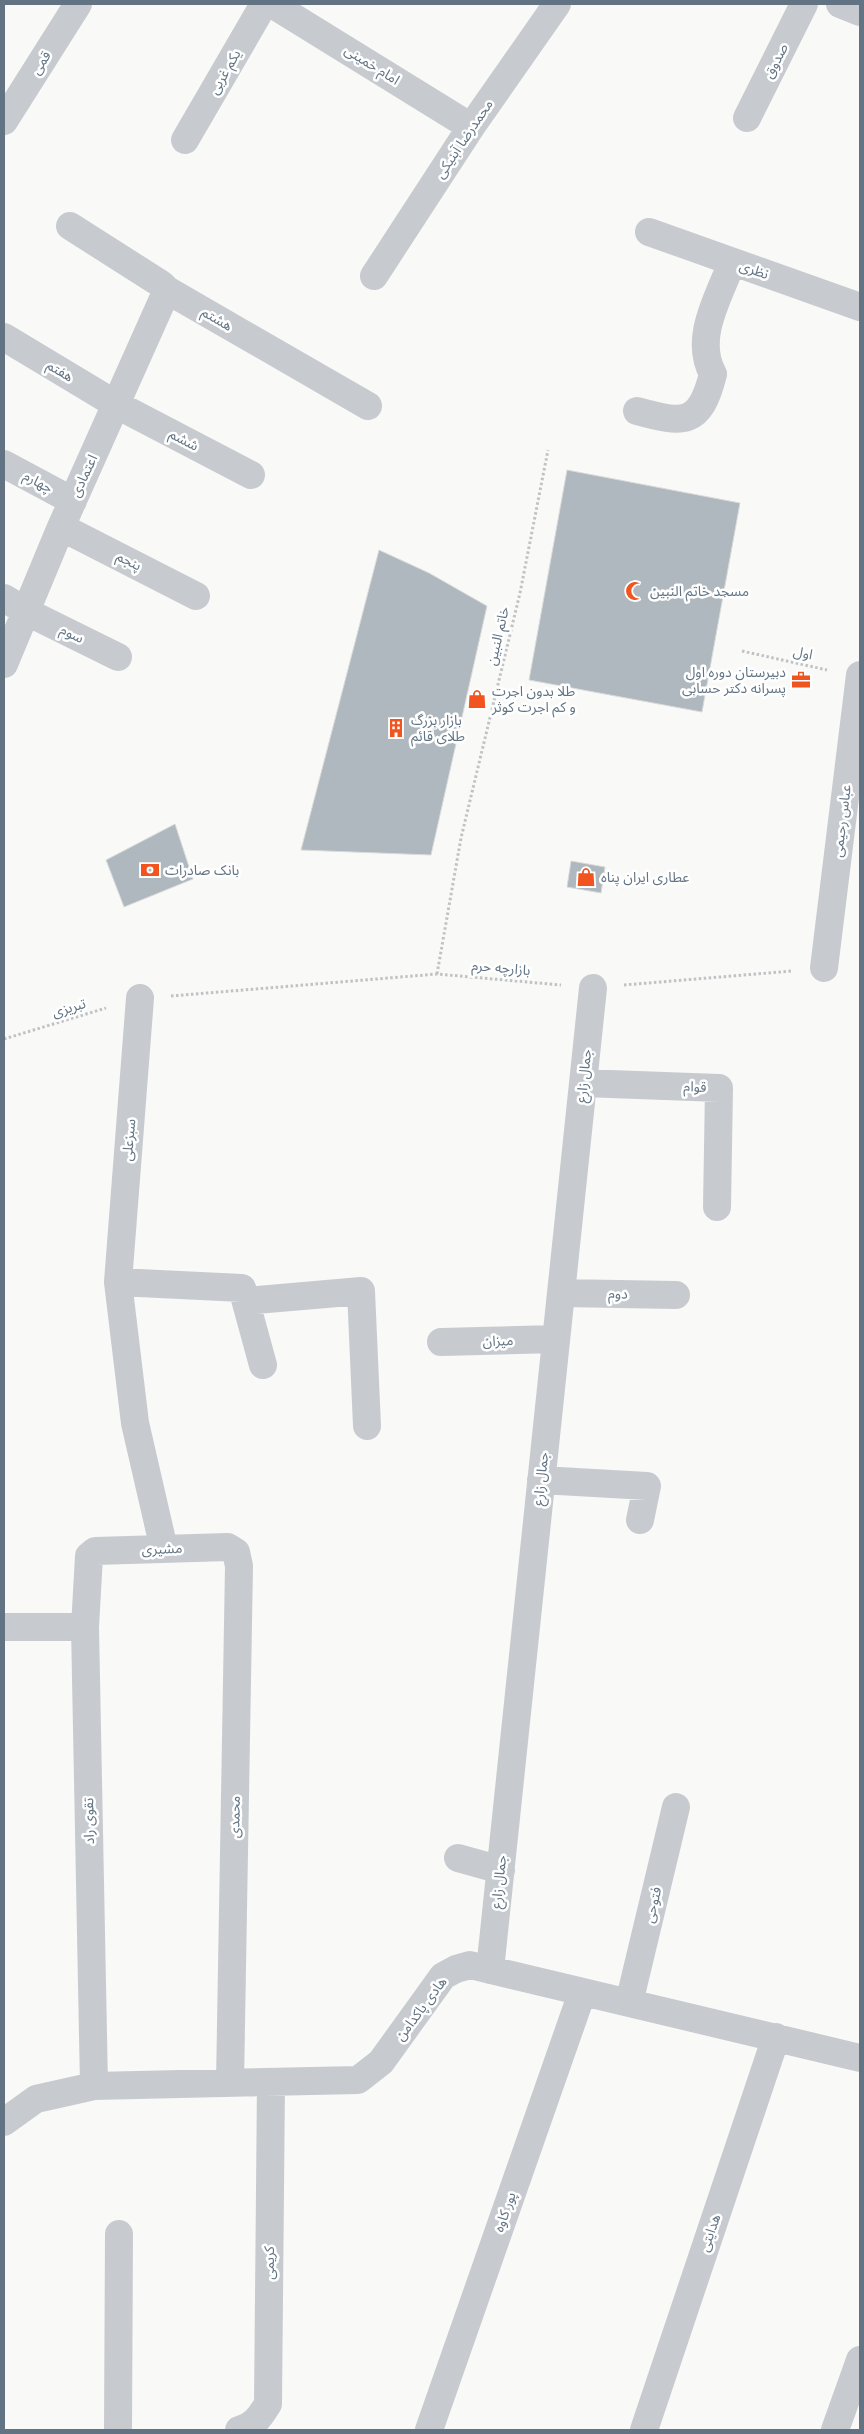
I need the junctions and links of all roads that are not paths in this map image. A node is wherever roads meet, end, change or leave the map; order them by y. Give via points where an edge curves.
1 (78, 4) edge
2 (264, 4) edge
3 (272, 4) edge
4 (556, 4) edge
5 (804, 4) edge
6 (840, 4) edge
7 (860, 12) edge
8 (747, 118) dead end
9 (4, 122) edge
10 (471, 127) junction
11 (185, 140) dead end
12 (70, 226) dead end
13 (649, 232) dead end
14 (732, 262) junction
15 (374, 276) dead end
16 (167, 290) junction
17 (860, 307) edge
18 (4, 337) edge
19 (117, 405) junction
20 (368, 406) dead end
21 (637, 411) dead end
22 (4, 464) edge
23 (251, 476) dead end
24 (73, 501) junction
25 (61, 526) junction
26 (196, 596) dead end
27 (14, 604) edge
28 (118, 657) dead end
29 (4, 664) edge
30 (860, 676) edge
31 (824, 968) road end
32 (594, 988) road end
33 (140, 998) road end
34 (583, 1083) junction
35 (717, 1207) dead end
36 (118, 1282) junction
37 (561, 1293) junction
38 (676, 1295) dead end
39 (246, 1301) junction
40 (556, 1339) junction
41 (440, 1342) dead end
42 (263, 1365) dead end
43 (366, 1426) dead end
44 (541, 1480) junction
45 (640, 1520) dead end
46 (164, 1549) junction
47 (236, 1552) joint
48 (88, 1556) joint
49 (4, 1627) edge
50 (85, 1627) junction
51 (676, 1807) dead end
52 (458, 1858) dead end
53 (501, 1870) junction
54 (490, 1970) junction
55 (582, 1993) junction
56 (629, 2003) junction
57 (776, 2036) junction
58 (860, 2058) edge
59 (271, 2082) junction
60 (230, 2083) junction
61 (94, 2086) junction
62 (11, 2116) edge
63 (119, 2234) dead end
64 (860, 2360) edge
65 (118, 2430) edge
66 (239, 2430) edge
67 (429, 2430) edge
68 (644, 2430) edge
69 (835, 2430) edge

1 - 9 street, قمی
2 - 11 street, یکم غربی
3 - 10 street, امام خمینی
4 - 10 street, محمدرضا آبنیکی
5 - 8 street, صدوق
6 - 7 street
10 - 15 street, محمدرضا آبنیکی
12 - 16 street, هشتم
13 - 14 street, نظری
14 - 17 street, نظری
14 - 21 street via 706,330 709,366 713,374 707,399 682,420
16 - 19 street, اعتمادی
16 - 20 street, هشتم
18 - 19 street, هفتم
19 - 23 street, ششم
19 - 24 street, اعتمادی
22 - 24 street, چهارم
24 - 25 street, اعتمادی
25 - 26 street, پنجم
25 - 27 street, اعتمادی
27 - 28 street, سوم
27 - 29 street, اعتمادی
30 - 31 street, عباس رحیمی
32 - 34 street, جمال زارع
33 - 36 street, سبزعلی
34 - 35 street, قوام via 719,1088
34 - 37 street, جمال زارع
36 - 39 street via 242,1288
36 - 46 street, سبزعلی via 135,1423
37 - 38 street, دوم
37 - 40 street, جمال زارع
39 - 42 street
39 - 43 street via 361,1291
40 - 41 street, میزان
40 - 44 street, جمال زارع
44 - 45 street via 647,1486
44 - 53 street, جمال زارع
46 - 47 street, مشیری via 228,1547
46 - 48 street, مشیری via 95,1551
47 - 60 street, محمدی via 239,1566
48 - 50 street, تقوی راد
49 - 50 street
50 - 61 street, تقوی راد
51 - 56 street, فتوحی
52 - 53 street
53 - 54 street, جمال زارع
54 - 55 street, هادی پاکدامن
54 - 59 street, هادی پاکدامن via 470,1965 443,1976 381,2062 358,2080
55 - 56 street, هادی پاکدامن
55 - 67 street, پور کاوه
56 - 57 street, هادی پاکدامن
57 - 58 street, هادی پاکدامن
57 - 68 street, هدایتی
59 - 60 street, هادی پاکدامن
59 - 66 street, کریمی via 268,2404 258,2420
60 - 61 street, هادی پاکدامن
61 - 62 street, هادی پاکدامن via 36,2099
63 - 65 street
64 - 69 street

